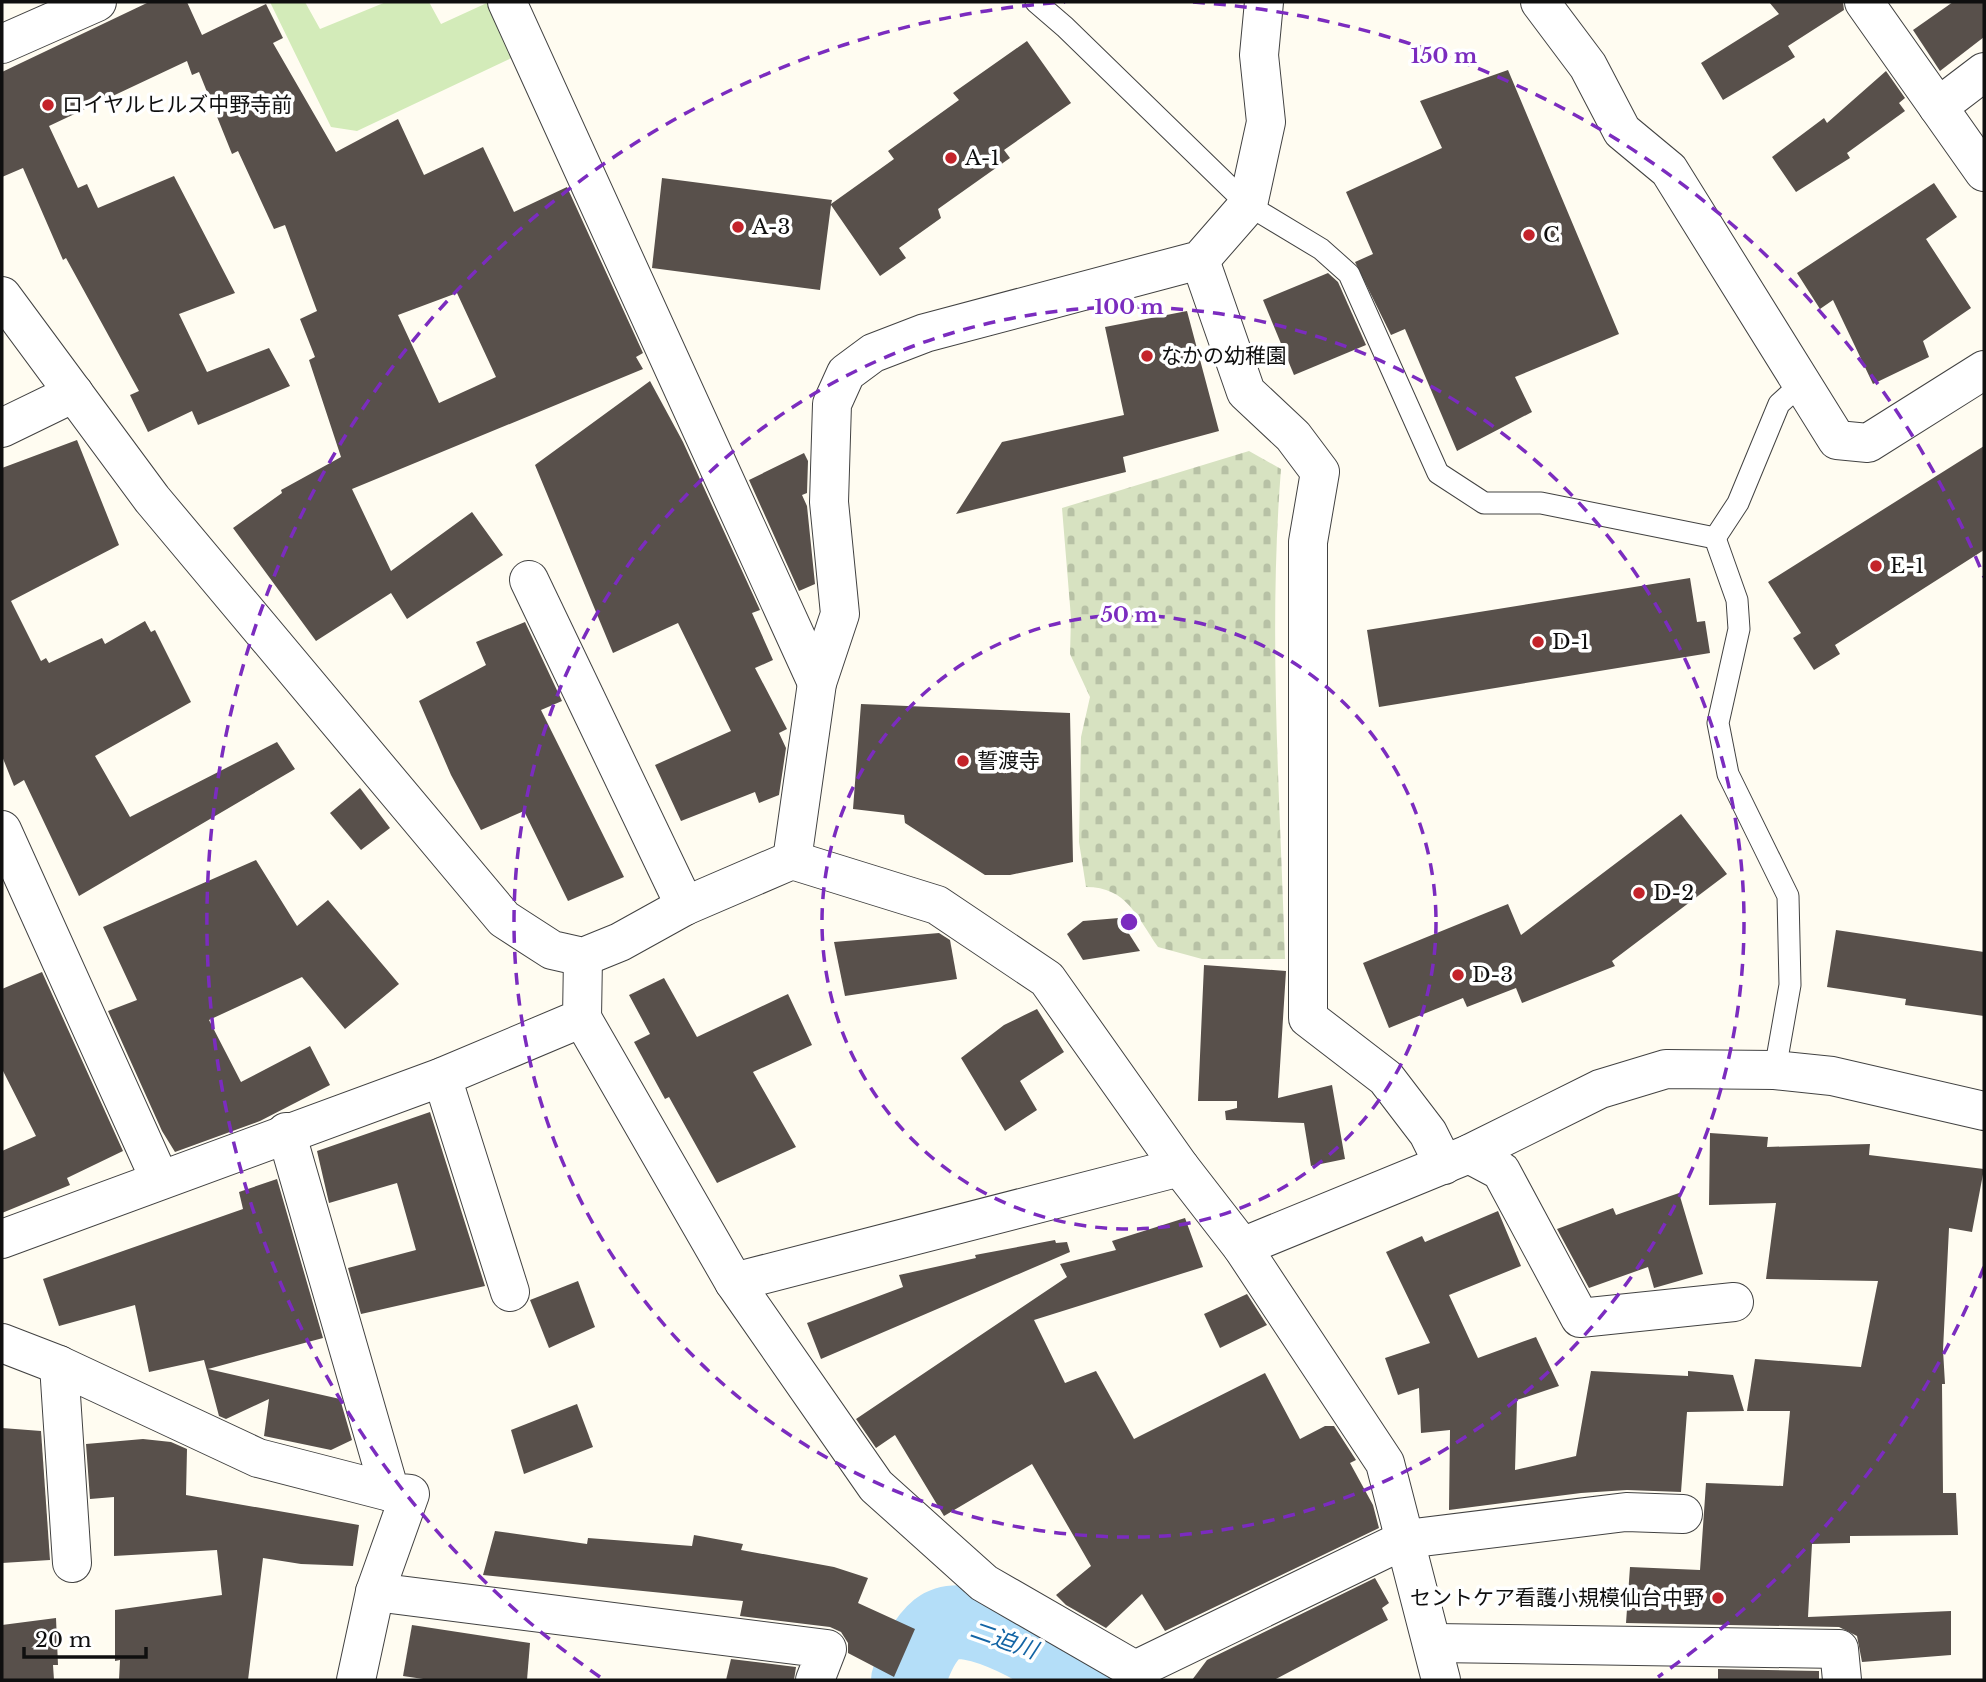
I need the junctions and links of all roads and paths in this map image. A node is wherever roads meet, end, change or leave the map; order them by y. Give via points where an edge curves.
1 (97, 2) edge
2 (507, 2) edge
3 (1036, 2) edge
4 (1265, 2) edge
5 (1540, 2) edge
6 (1864, 2) edge
7 (2, 44) edge
8 (1984, 72) edge
9 (1938, 107) junction
10 (1984, 172) edge
11 (1248, 205) junction
12 (1200, 260) junction
13 (2, 296) edge
14 (1984, 370) edge
15 (1801, 384) junction
16 (74, 393) junction
17 (2, 428) edge
18 (1715, 538) junction
19 (529, 580) dead end
20 (817, 683) junction
21 (2, 830) edge
22 (792, 860) junction
23 (685, 906) junction
24 (583, 957) junction
25 (582, 1018) junction
26 (1775, 1069) junction
27 (442, 1077) junction
28 (1984, 1111) edge
29 (286, 1132) junction
30 (1456, 1159) junction
31 (1180, 1167) junction
32 (160, 1180) junction
33 (2, 1239) edge
34 (1241, 1247) junction
35 (734, 1282) junction
36 (510, 1293) dead end
37 (1734, 1302) dead end
38 (2, 1343) edge
39 (59, 1366) junction
40 (390, 1492) junction
41 (1683, 1514) dead end
42 (1406, 1539) junction
43 (72, 1563) dead end
44 (375, 1592) junction
45 (1434, 1643) junction
46 (356, 1680) edge
47 (815, 1680) edge
48 (1441, 1680) edge
49 (1842, 1680) edge

1 - 7 street
2 - 20 street
3 - 11 lane
4 - 11 street via 1259,55 1266,122
5 - 15 street via 1588,66 1622,131 1669,170
6 - 9 street
8 - 9 street
9 - 10 street
11 - 12 street
11 - 18 lane via 1321,249 1349,274 1438,473 1484,503 1541,503
12 - 20 street via 925,333 873,352 846,373 832,404 830,488 839,614
12 - 30 street via 1246,393 1293,436 1320,472 1308,542 1308,1018 1386,1077 1427,1133
13 - 16 street
14 - 15 street via 1868,443 1837,440
15 - 18 lane via 1779,404 1738,503
16 - 17 street
16 - 24 street via 152,499 504,919 552,950
18 - 26 lane via 1737,600 1739,629 1718,723 1728,774 1788,896 1790,985
19 - 23 street
20 - 22 street
21 - 32 street
22 - 23 street
22 - 31 street via 937,905 1047,979
23 - 24 street
24 - 25 street
25 - 27 street
25 - 35 street
26 - 28 street via 1832,1076
26 - 30 street via 1667,1069 1600,1089
27 - 29 street
27 - 36 street
29 - 32 street
29 - 40 street
30 - 34 street
30 - 37 street via 1501,1171 1580,1318
31 - 34 street
31 - 35 street
32 - 33 street
34 - 42 street via 1385,1463
35 - 42 street via 876,1486 984,1583 1135,1670
38 - 39 street
39 - 40 street via 258,1458
39 - 43 street
40 - 44 street via 410,1493
41 - 42 street via 1626,1512
42 - 45 street
44 - 46 street
44 - 47 street via 827,1649
45 - 48 street
45 - 49 street via 1839,1649

